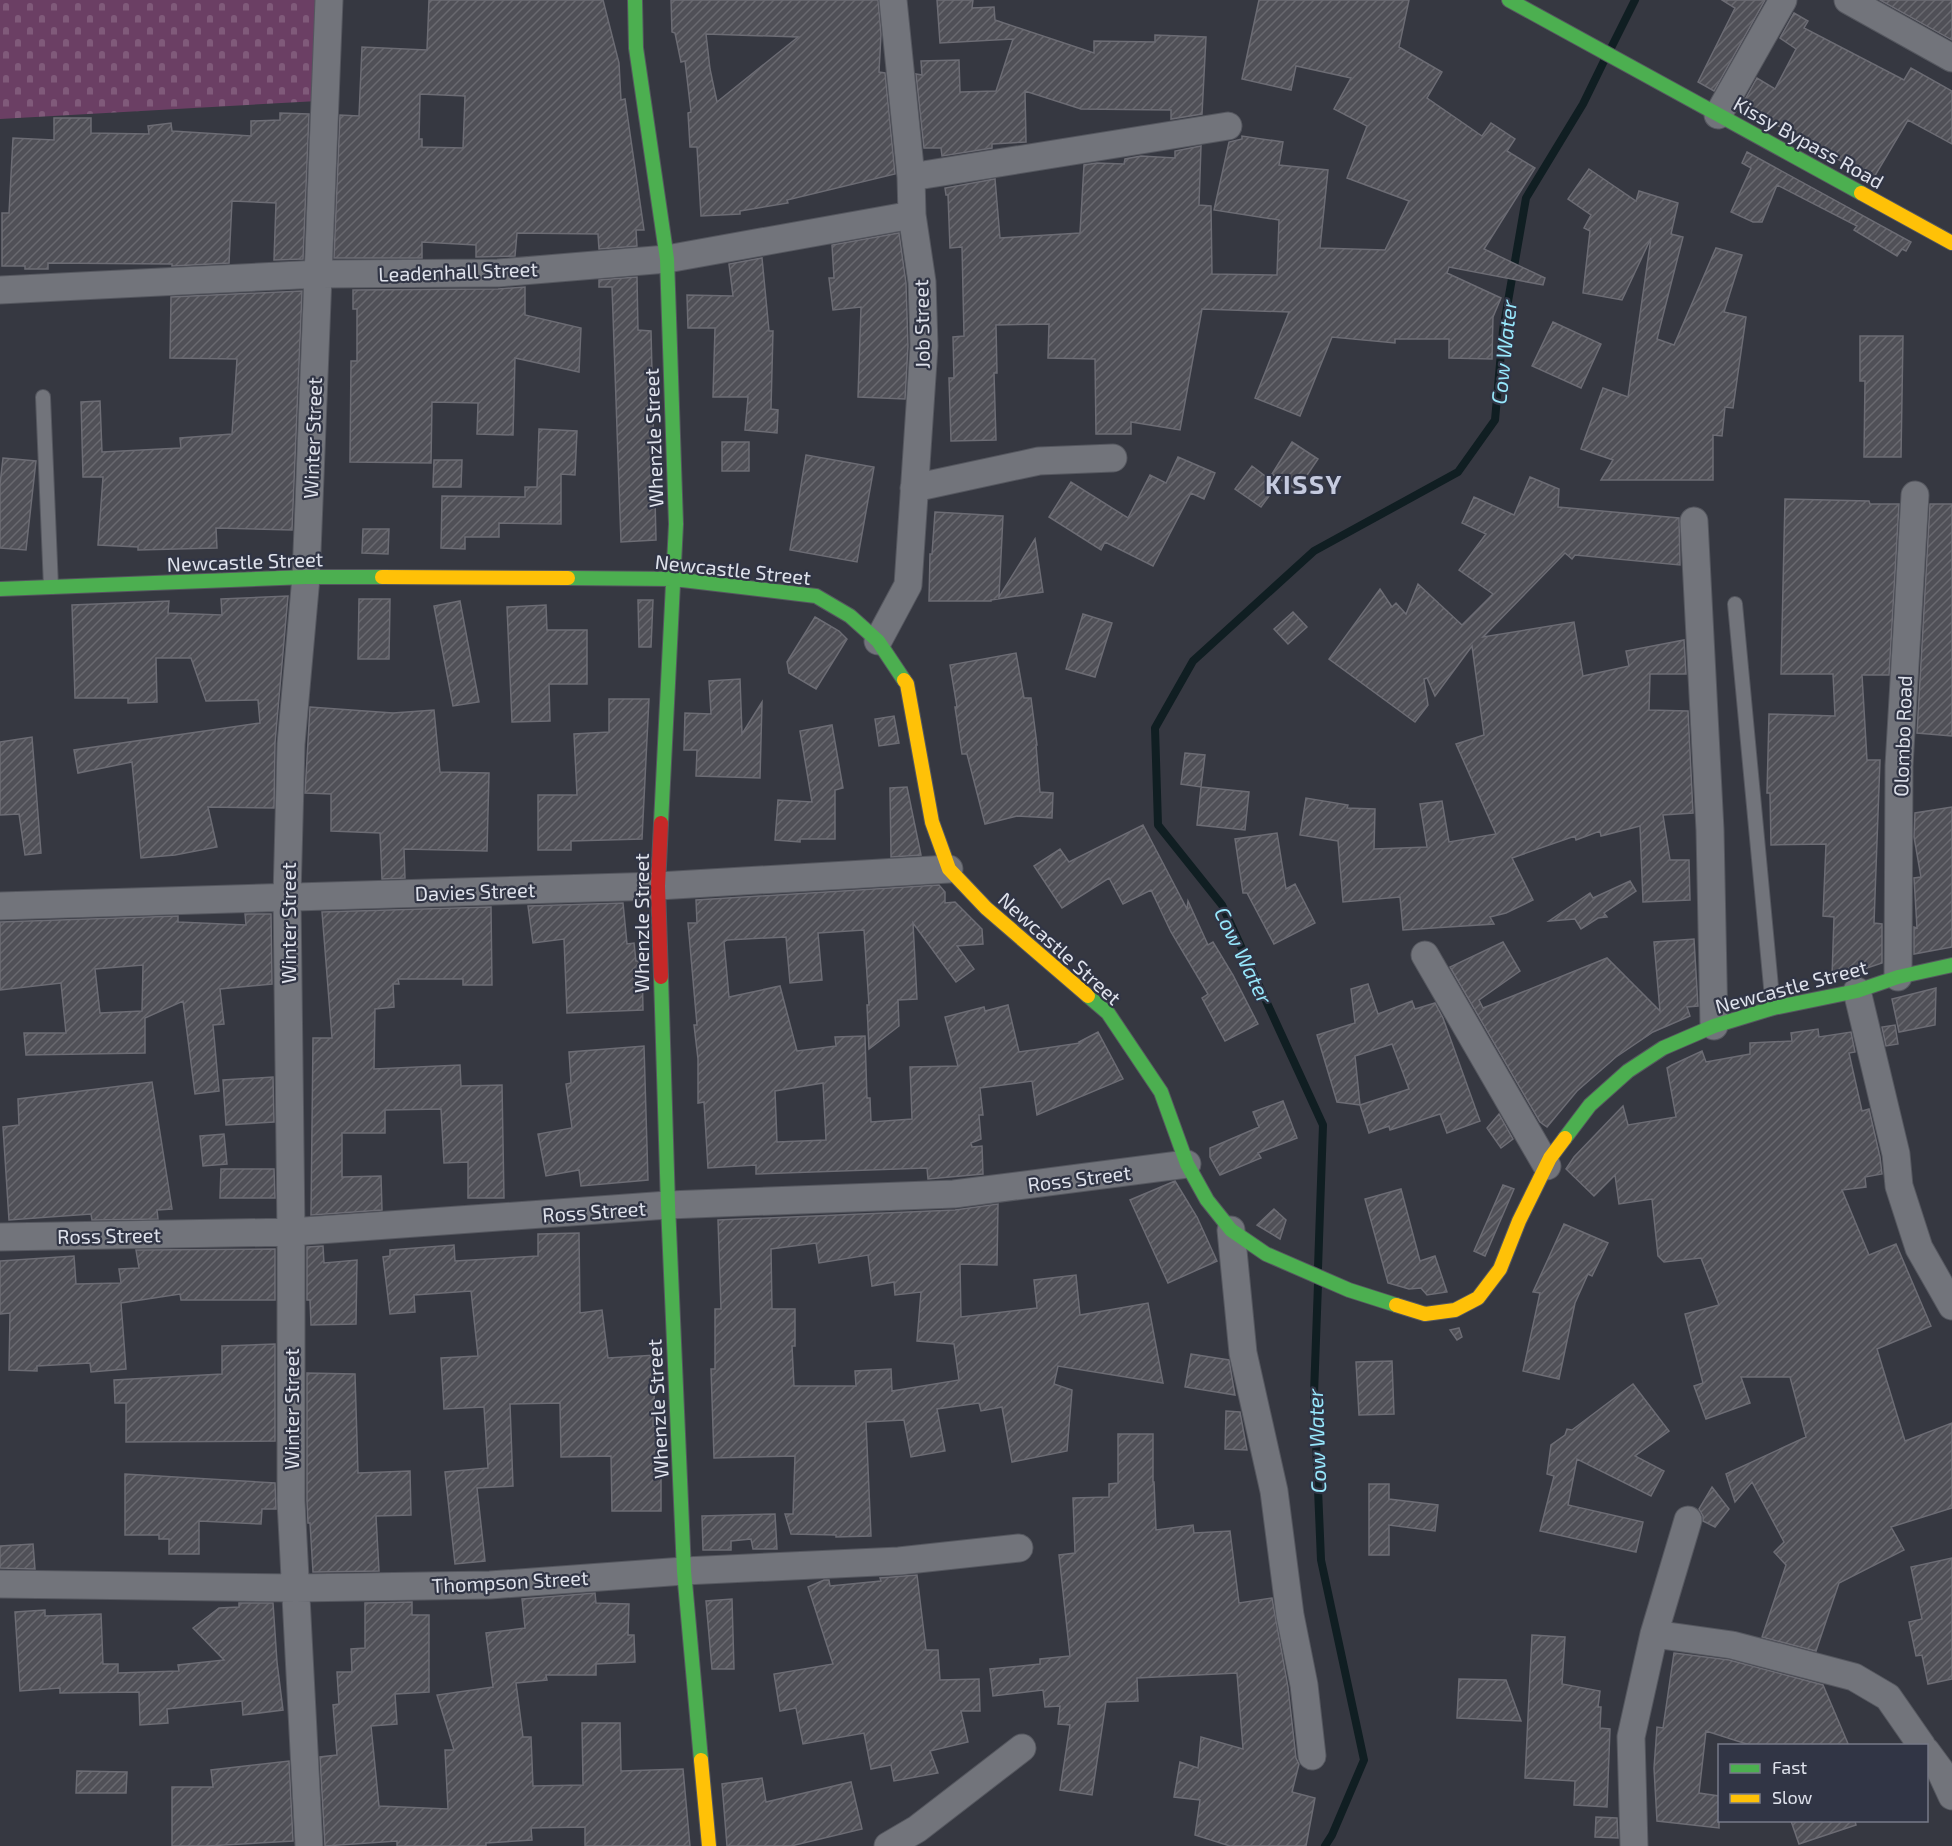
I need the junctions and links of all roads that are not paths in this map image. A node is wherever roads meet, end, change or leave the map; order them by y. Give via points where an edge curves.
1 (329, 0) edge
2 (635, 0) edge
3 (893, 0) edge
4 (1509, 0) edge
5 (1783, 0) edge
6 (1848, 0) edge
7 (1952, 58) edge
8 (1718, 115) junction
9 (1228, 126) dead end
10 (911, 177) junction
11 (912, 215) junction
12 (1952, 243) edge
13 (667, 259) junction
14 (319, 274) junction
15 (0, 290) edge
16 (43, 397) dead end
17 (1113, 458) dead end
18 (914, 488) junction
19 (1915, 495) dead end
20 (1694, 521) dead end
21 (306, 578) junction
22 (674, 579) junction
23 (51, 587) junction
24 (0, 589) edge
25 (1736, 604) dead end
26 (878, 641) junction
27 (949, 869) junction
28 (658, 886) junction
29 (287, 897) junction
30 (0, 906) edge
31 (1425, 955) dead end
32 (1952, 965) edge
33 (1898, 977) junction
34 (1857, 991) junction
35 (1773, 1008) junction
36 (1714, 1026) junction
37 (1187, 1164) junction
38 (1547, 1166) junction
39 (668, 1205) junction
40 (1231, 1230) junction
41 (291, 1232) junction
42 (0, 1237) edge
43 (1952, 1306) edge
44 (1688, 1520) dead end
45 (1019, 1548) dead end
46 (684, 1571) junction
47 (0, 1584) edge
48 (296, 1588) junction
49 (1654, 1634) junction
50 (1921, 1744) edge
51 (1022, 1748) dead end
52 (1312, 1756) dead end
53 (1939, 1762) edge
54 (1952, 1796) edge
55 (309, 1846) edge
56 (709, 1846) edge
57 (888, 1846) edge
58 (1634, 1846) edge

1 - 14 street, Winter Street
2 - 13 street, Whenzle Street via 636,48
3 - 10 street, Job Street
4 - 8 street, Kissy Bypass Road
5 - 8 street
6 - 7 street
8 - 12 street, Kissy Bypass Road
9 - 10 street
10 - 11 street, Job Street
11 - 13 street, Leadenhall Street
11 - 18 street, Job Street via 922,282 924,346
13 - 14 street, Leadenhall Street via 498,273
13 - 22 street, Whenzle Street via 676,524
14 - 15 street, Leadenhall Street
14 - 21 street, Winter Street
16 - 23 lane
17 - 18 street via 1039,461
18 - 26 street, Job Street via 908,585
19 - 33 street, Olombo Road via 1899,766
20 - 36 street via 1710,831
21 - 22 street, Newcastle Street
21 - 23 street, Newcastle Street
21 - 29 street, Winter Street via 291,744
22 - 26 street, Newcastle Street via 816,596 849,616
22 - 28 street, Whenzle Street
23 - 24 street, Newcastle Street
25 - 35 lane
26 - 27 street, Newcastle Street via 907,684 932,822
27 - 28 street, Davies Street
27 - 37 street, Newcastle Street via 986,909 1108,1013 1161,1092
28 - 29 street, Davies Street
28 - 39 street, Whenzle Street
29 - 30 street, Davies Street
29 - 41 street, Winter Street
31 - 38 street
32 - 33 street, Newcastle Street
33 - 34 street, Newcastle Street
34 - 35 street, Newcastle Street
34 - 43 street via 1896,1154 1899,1186 1918,1248
35 - 36 street, Newcastle Street
36 - 38 street, Newcastle Street via 1663,1048 1628,1071 1590,1105
37 - 39 street, Ross Street via 954,1194
37 - 40 street, Newcastle Street via 1207,1200
38 - 40 street, Newcastle Street via 1500,1269 1478,1298 1455,1310 1425,1314 1349,1290 1266,1254
39 - 41 street, Ross Street
39 - 46 street, Whenzle Street
40 - 52 street via 1243,1353 1274,1491
41 - 42 street, Ross Street
41 - 48 street, Winter Street via 291,1501
44 - 49 street
45 - 46 street, Thompson Street via 899,1561
46 - 48 street, Thompson Street via 490,1585
46 - 56 street, Whenzle Street
47 - 48 street, Thompson Street
48 - 55 street, Winter Street
49 - 50 street via 1732,1645 1854,1677 1888,1697
49 - 58 street via 1631,1737
51 - 57 street via 917,1829
53 - 54 street

